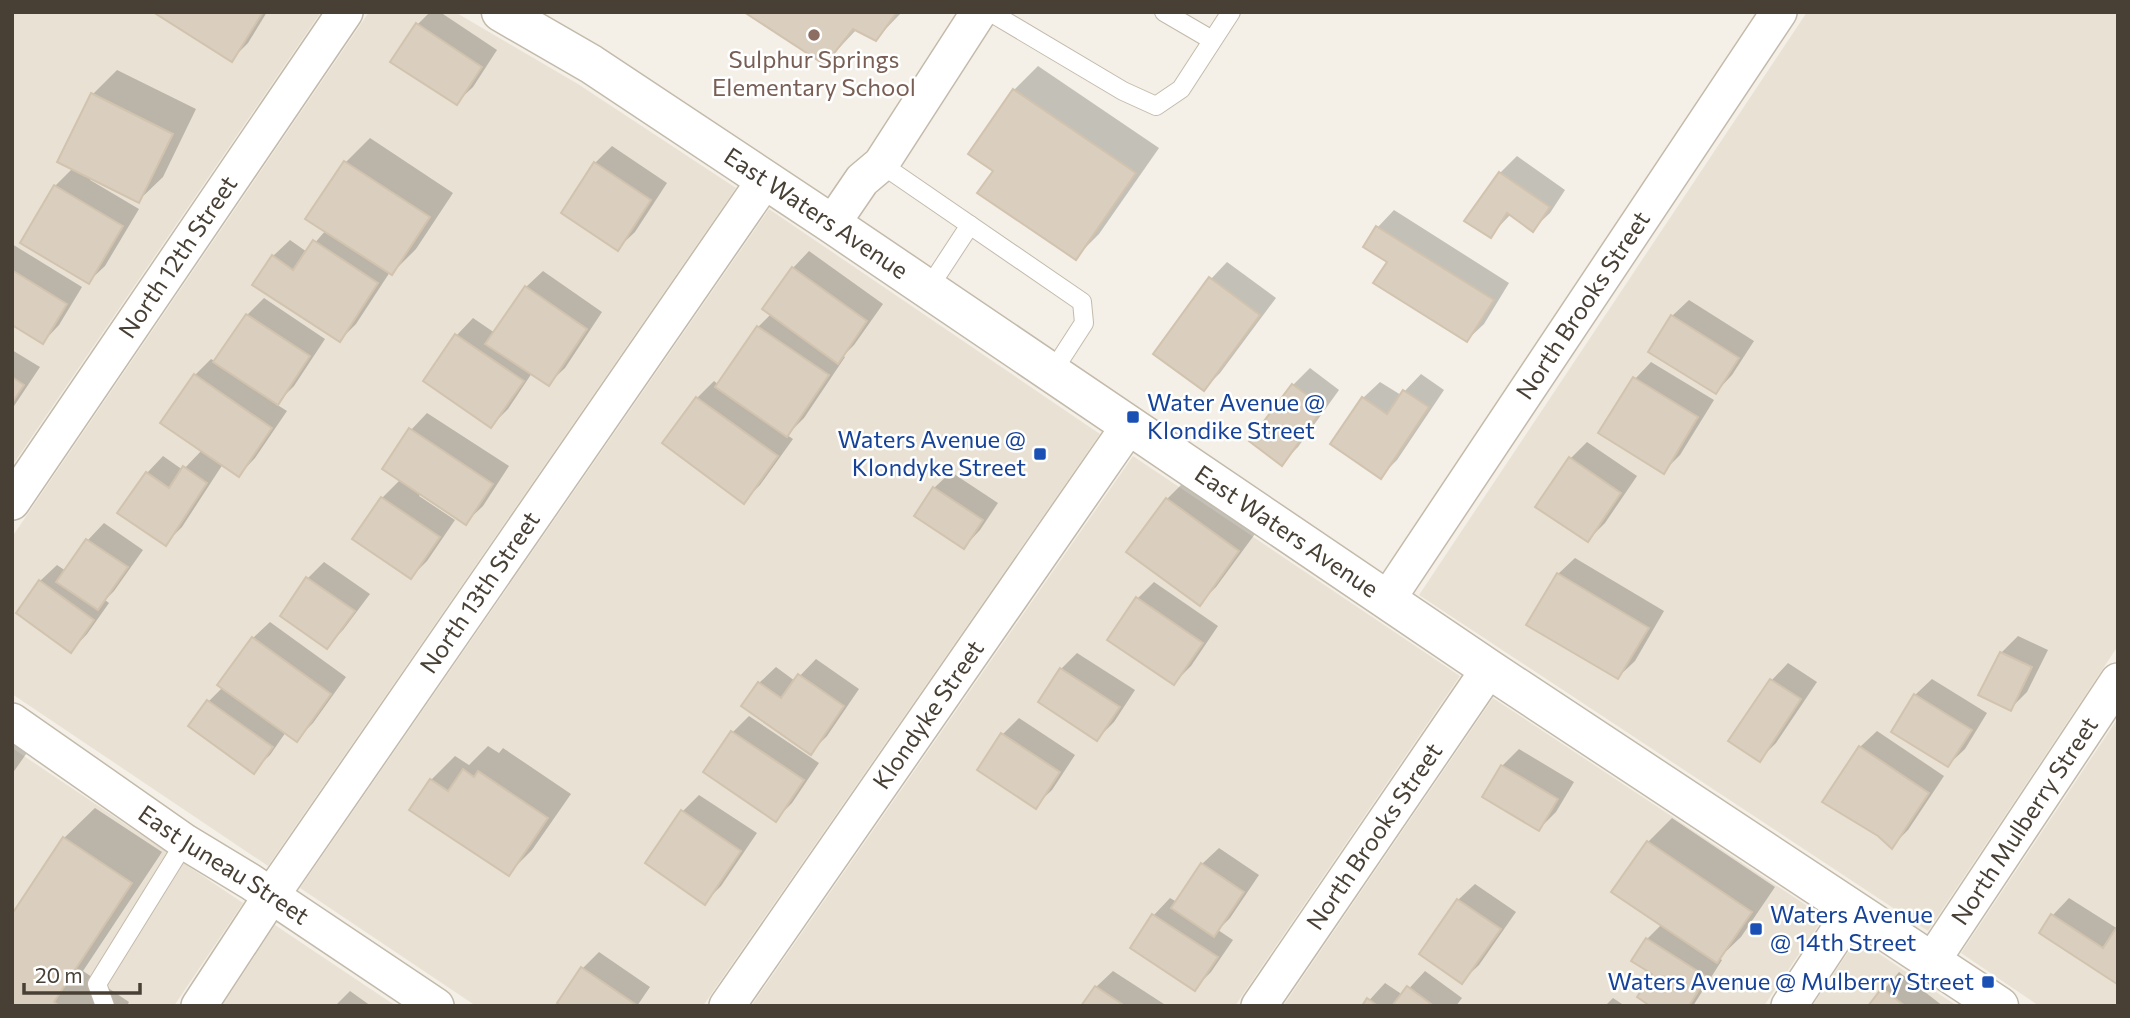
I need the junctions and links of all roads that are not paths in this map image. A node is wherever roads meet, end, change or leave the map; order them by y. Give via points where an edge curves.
1 (345, 12) edge
2 (501, 12) edge
3 (979, 12) edge
4 (990, 12) edge
5 (1164, 12) edge
6 (1231, 12) edge
7 (1779, 12) edge
8 (1212, 40) junction
9 (881, 164) junction
10 (765, 180) junction
11 (832, 224) junction
12 (970, 225) junction
13 (928, 289) junction
14 (1051, 374) junction
15 (1129, 426) junction
16 (12, 502) edge
17 (1387, 600) junction
18 (1489, 669) junction
19 (2118, 681) edge
20 (12, 722) edge
21 (186, 842) junction
22 (271, 895) junction
23 (1853, 909) junction
24 (1932, 961) junction
25 (105, 1006) edge
26 (199, 1006) edge
27 (436, 1006) edge
28 (727, 1006) edge
29 (1259, 1006) edge
30 (1789, 1006) edge
31 (1999, 1006) edge

1 - 16 street, North 12th Street
2 - 10 street, East Waters Avenue via 591,65
3 - 9 street
4 - 8 lane via 1122,91 1156,106 1181,89
5 - 8 lane
6 - 8 lane
7 - 17 street, North Brooks Street
9 - 11 street via 862,180
9 - 12 lane
10 - 11 street, East Waters Avenue
10 - 22 street, North 13th Street
11 - 13 street, East Waters Avenue
12 - 13 lane
12 - 14 lane via 1082,302 1084,323
13 - 14 street, East Waters Avenue
14 - 15 street, East Waters Avenue
15 - 17 street, East Waters Avenue
15 - 28 street, Klondyke Street
17 - 18 street, East Waters Avenue
18 - 23 street, East Waters Avenue
18 - 29 street, North Brooks Street
19 - 24 street, North Mulberry Street
20 - 21 street, East Juneau Street
21 - 22 street, East Juneau Street
21 - 25 lane via 97,984
22 - 26 street, North 13th Street
22 - 27 street, East Juneau Street
23 - 24 street, East Waters Avenue
23 - 30 street
24 - 31 street, East Waters Avenue

